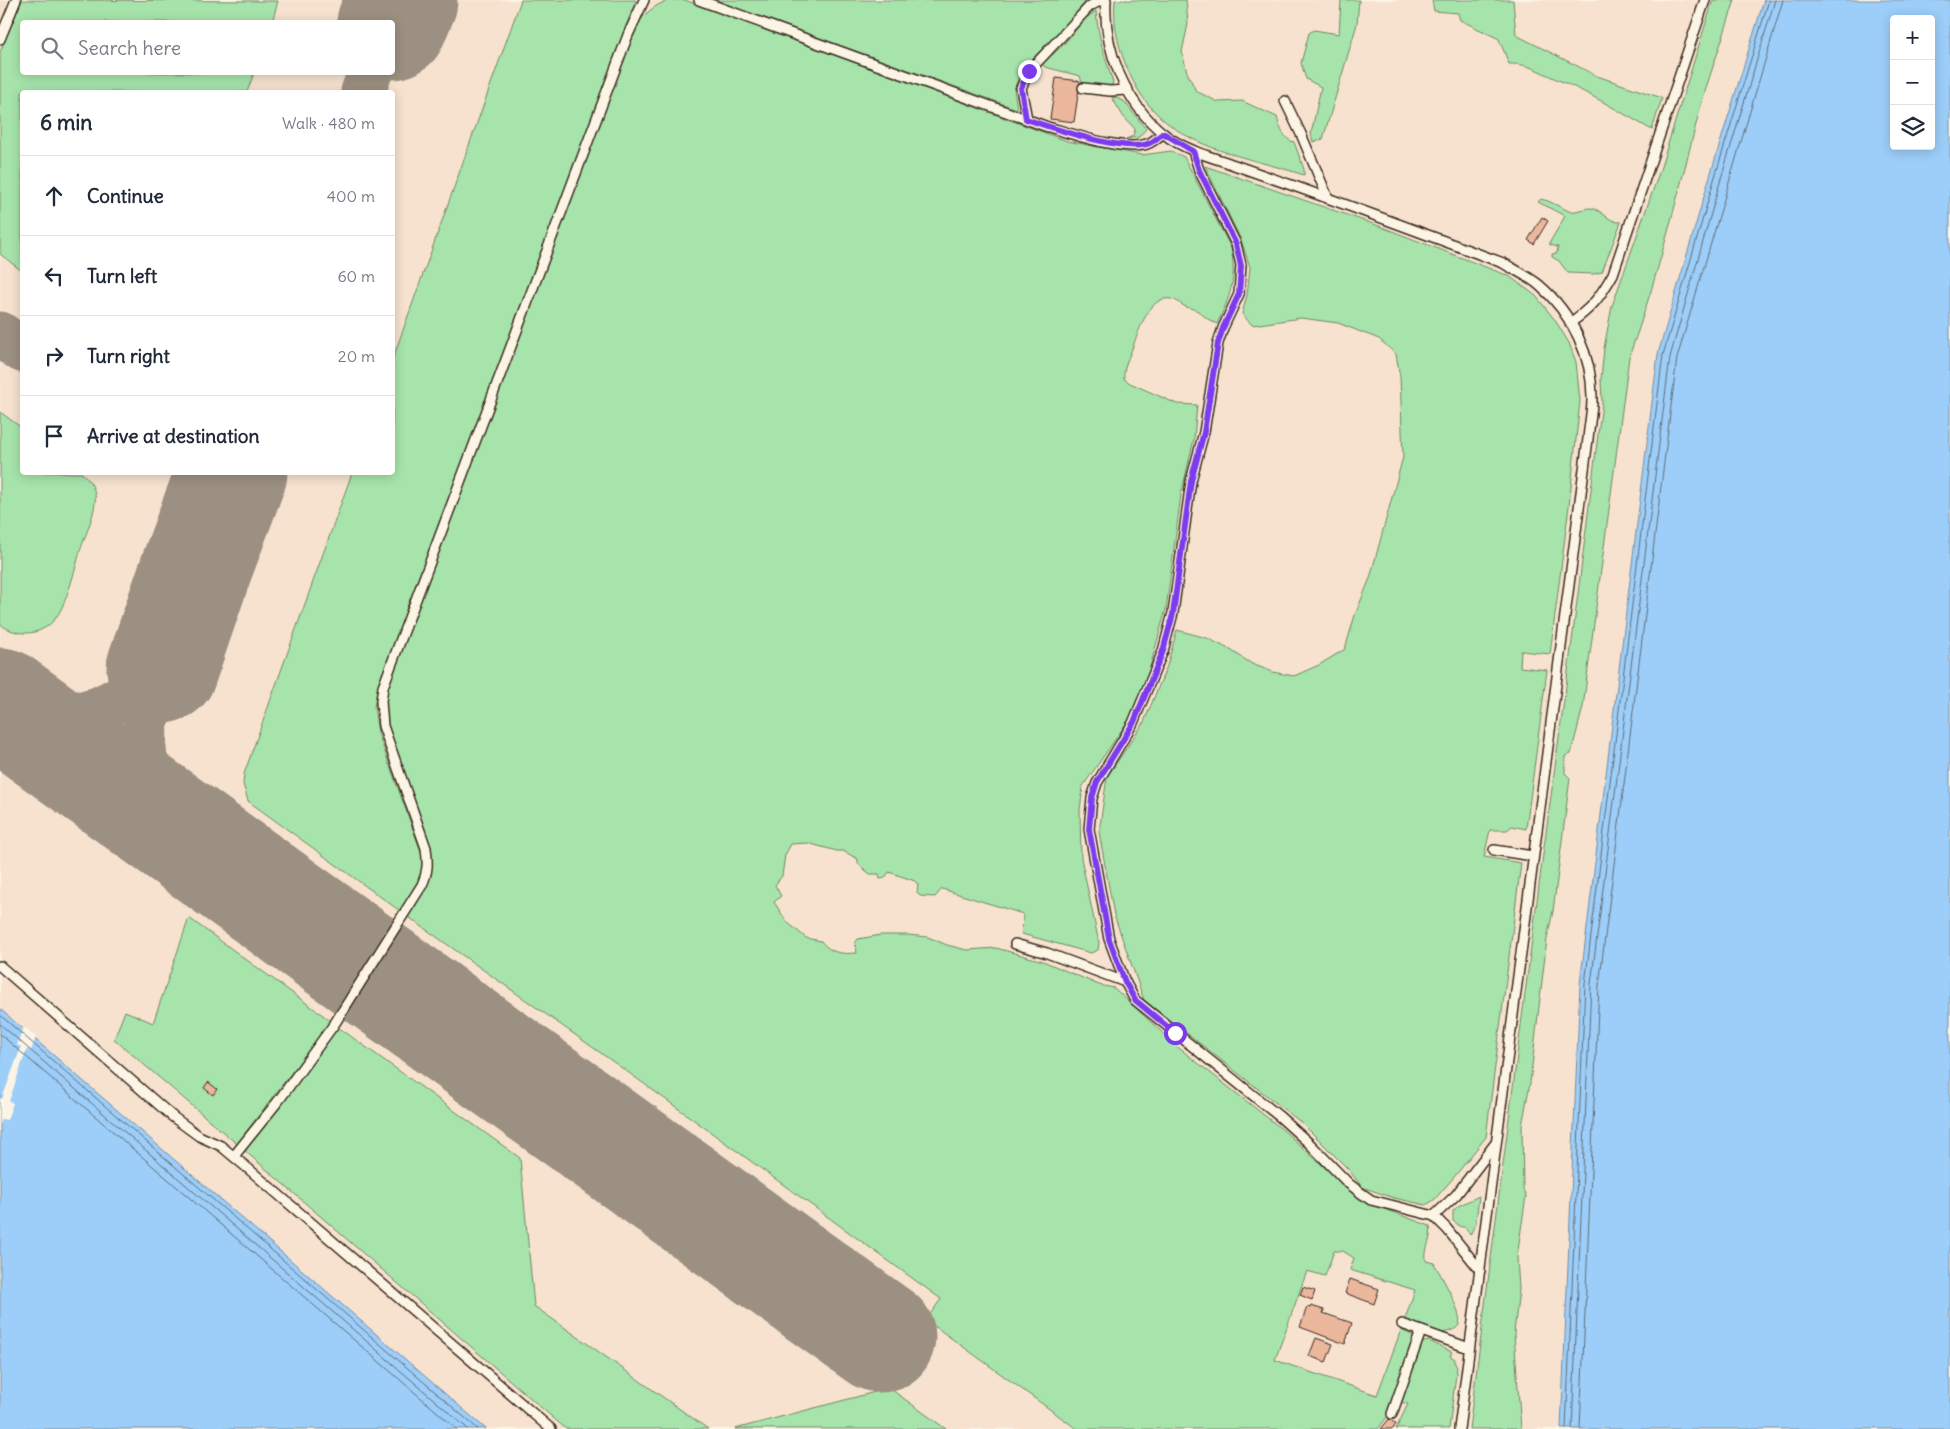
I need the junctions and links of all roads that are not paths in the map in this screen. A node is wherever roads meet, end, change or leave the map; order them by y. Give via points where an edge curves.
1 (16, 0) edge
2 (644, 0) edge
3 (699, 0) edge
4 (1102, 0) edge
5 (1106, 0) edge
6 (1706, 0) edge
7 (0, 39) edge
8 (1083, 88) dead end
9 (1128, 90) junction
10 (1285, 101) dead end
11 (1026, 119) junction
12 (1163, 133) junction
13 (1193, 151) junction
14 (1328, 198) junction
15 (1570, 323) junction
16 (1494, 850) dead end
17 (1533, 856) junction
18 (1015, 944) dead end
19 (0, 966) edge
20 (1125, 982) junction
21 (1496, 1142) junction
22 (234, 1156) junction
23 (1434, 1216) junction
24 (1480, 1270) junction
25 (1402, 1324) dead end
26 (1421, 1331) junction
27 (1470, 1348) junction
28 (1392, 1414) dead end
29 (551, 1429) edge
30 (1459, 1429) edge

1 - 7 lane
2 - 22 lane via 628,35 384,687 381,702 383,726 426,848 427,874 335,1023
3 - 11 lane
4 - 11 lane via 1090,6 1029,71 1021,88
5 - 9 lane via 1108,35
6 - 15 lane via 1612,274 1588,311
8 - 9 lane
9 - 12 lane via 1136,104
10 - 14 lane
11 - 12 lane via 1127,146 1149,144
12 - 13 lane
13 - 14 lane
13 - 20 lane via 1199,170 1236,244 1241,278 1239,294 1218,343 1204,432 1191,481 1173,614 1163,651 1134,722 1097,782 1092,798 1089,829 1109,939
14 - 15 lane via 1503,263 1538,284
15 - 17 lane via 1588,361 1592,401
16 - 17 lane
17 - 21 lane
18 - 20 lane
19 - 22 lane via 174,1117
20 - 23 lane via 1135,1000 1280,1117 1348,1184 1371,1200
21 - 23 lane via 1456,1195
21 - 24 lane
22 - 29 lane
23 - 24 lane
24 - 27 lane
25 - 26 lane
26 - 27 lane
26 - 28 lane
27 - 30 lane

